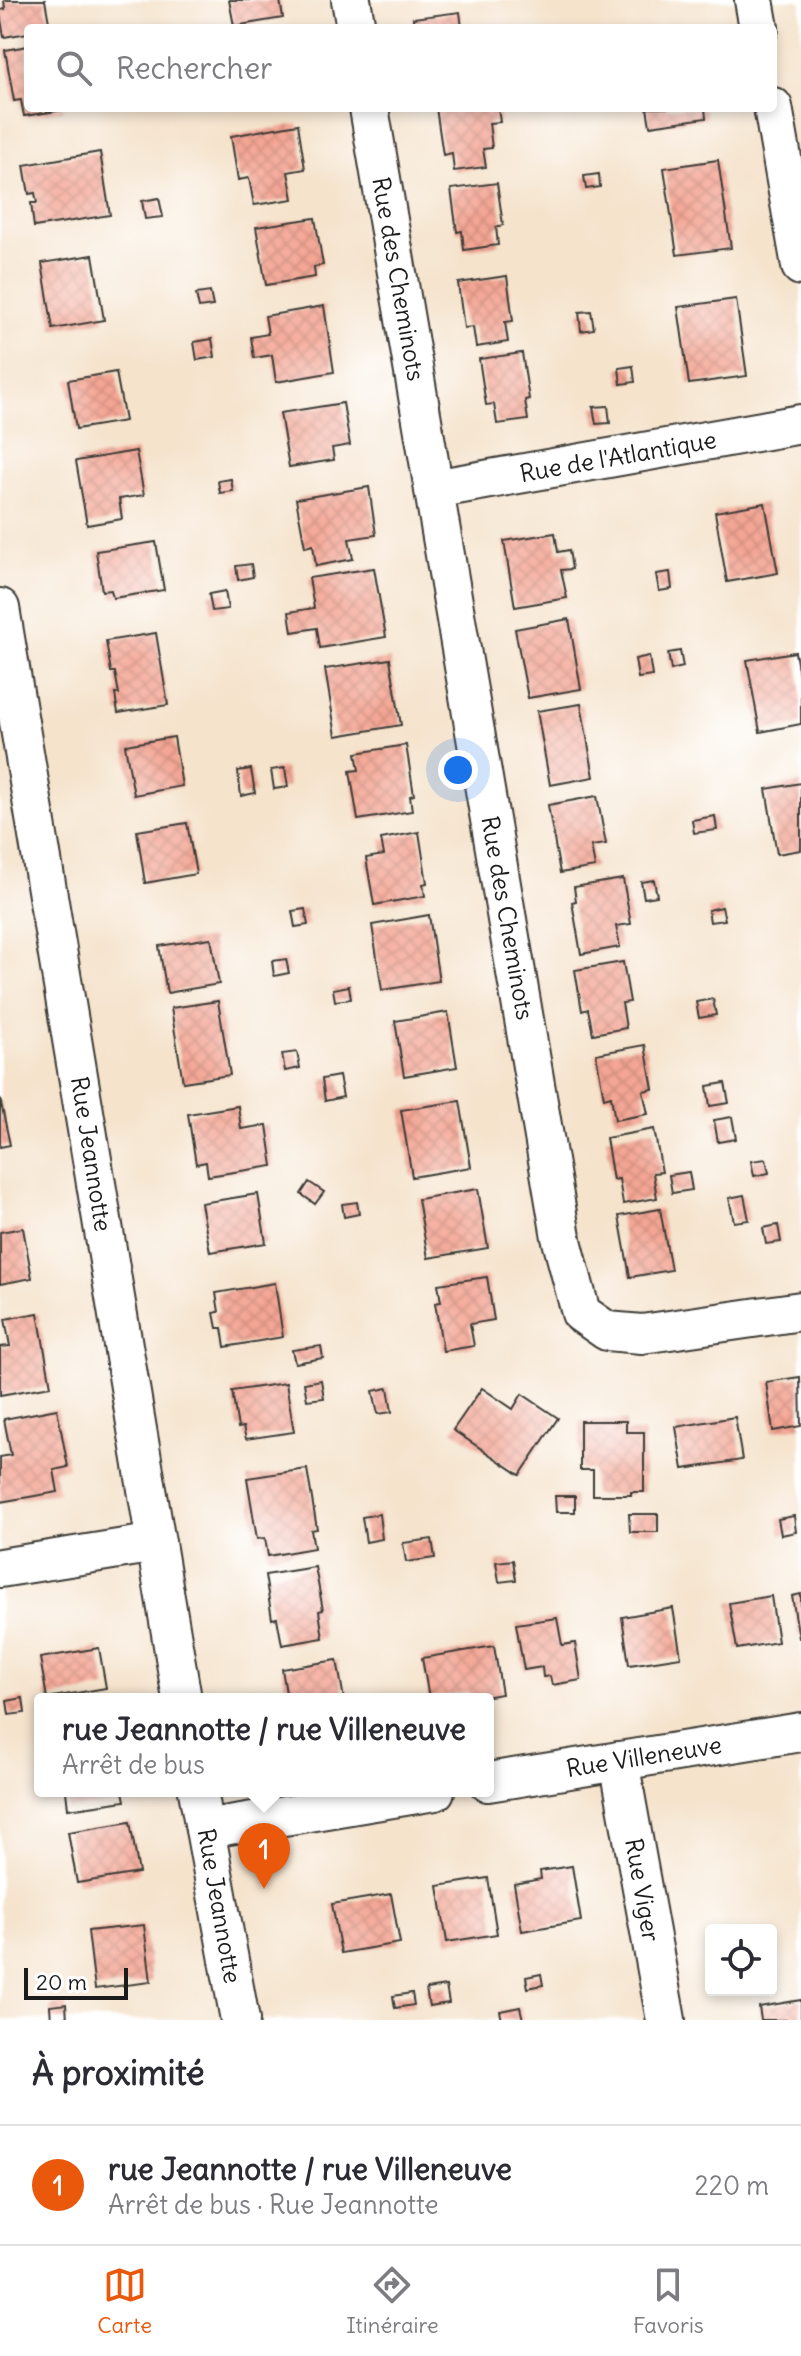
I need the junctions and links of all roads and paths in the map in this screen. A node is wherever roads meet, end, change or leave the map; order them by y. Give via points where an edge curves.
1 (351, 0) edge
2 (754, 0) edge
3 (355, 24) edge
4 (758, 24) edge
5 (370, 112) edge
6 (774, 112) edge
7 (801, 266) edge
8 (801, 424) edge
9 (434, 489) junction
10 (0, 608) edge
11 (801, 1311) edge
12 (156, 1543) junction
13 (0, 1568) edge
14 (181, 1693) edge
15 (801, 1732) edge
16 (619, 1761) junction
17 (494, 1781) edge
18 (199, 1797) edge
19 (399, 1797) edge
20 (205, 1829) junction
21 (240, 2020) edge
22 (666, 2020) edge

1 - 3 street
2 - 4 street
5 - 9 street, Rue des Cheminots
6 - 7 street
8 - 9 street, Rue de l'Atlantique
9 - 11 street, Rue des Cheminots via 561,1237 581,1313 607,1331 642,1334
10 - 12 street, Rue Jeannotte
12 - 13 street
12 - 14 street, Rue Jeannotte
15 - 16 street, Rue Villeneuve
16 - 17 street, Rue Villeneuve
16 - 22 street, Rue Viger
18 - 20 street, Rue Jeannotte
19 - 20 street
20 - 21 street, Rue Jeannotte

